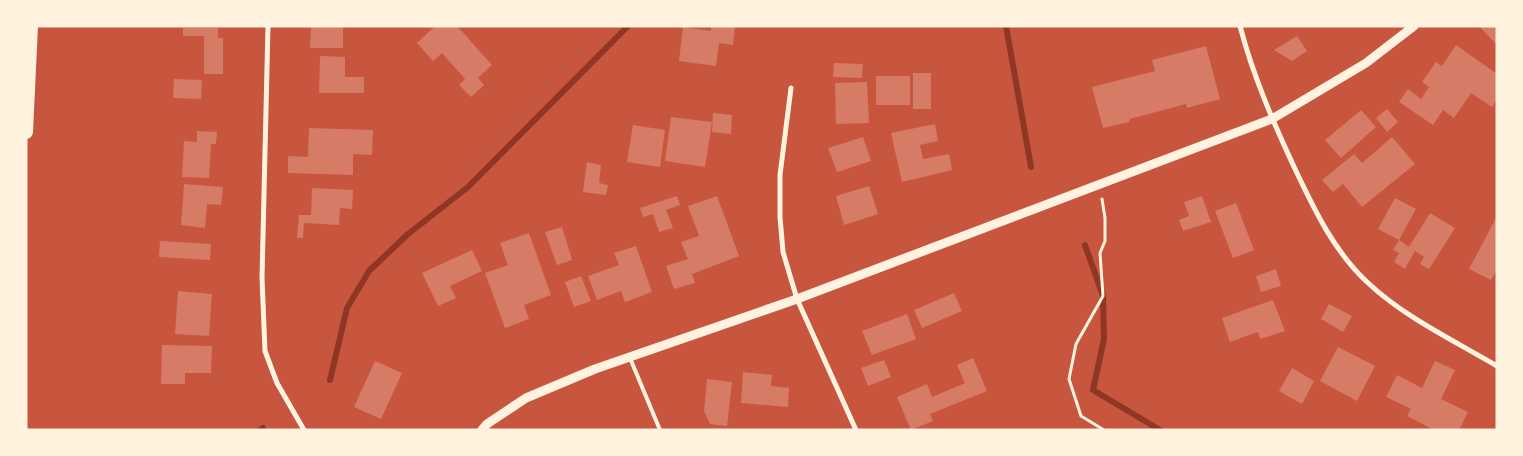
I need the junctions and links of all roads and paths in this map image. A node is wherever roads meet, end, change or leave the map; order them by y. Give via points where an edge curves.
1 (31, 26) edge
2 (268, 26) edge
3 (1240, 26) edge
4 (1414, 26) edge
5 (791, 88) dead end
6 (1272, 119) junction
7 (26, 132) edge
8 (1099, 184) junction
9 (797, 298) junction
10 (629, 357) junction
11 (1497, 366) edge
12 (304, 430) edge
13 (482, 430) edge
14 (660, 430) edge
15 (856, 430) edge
16 (1104, 430) edge

1 - 7 highway
2 - 12 street via 262,278 265,351 277,384
3 - 6 street
4 - 6 street via 1366,63
5 - 9 street via 780,176 780,218 783,252
6 - 8 street
6 - 11 street via 1317,215 1340,253 1367,282 1409,315
8 - 9 street
8 - 16 path via 1105,218 1105,241 1100,253 1103,296 1076,344 1069,379 1081,416
9 - 10 street
9 - 15 street
10 - 13 street via 526,398
10 - 14 lane

